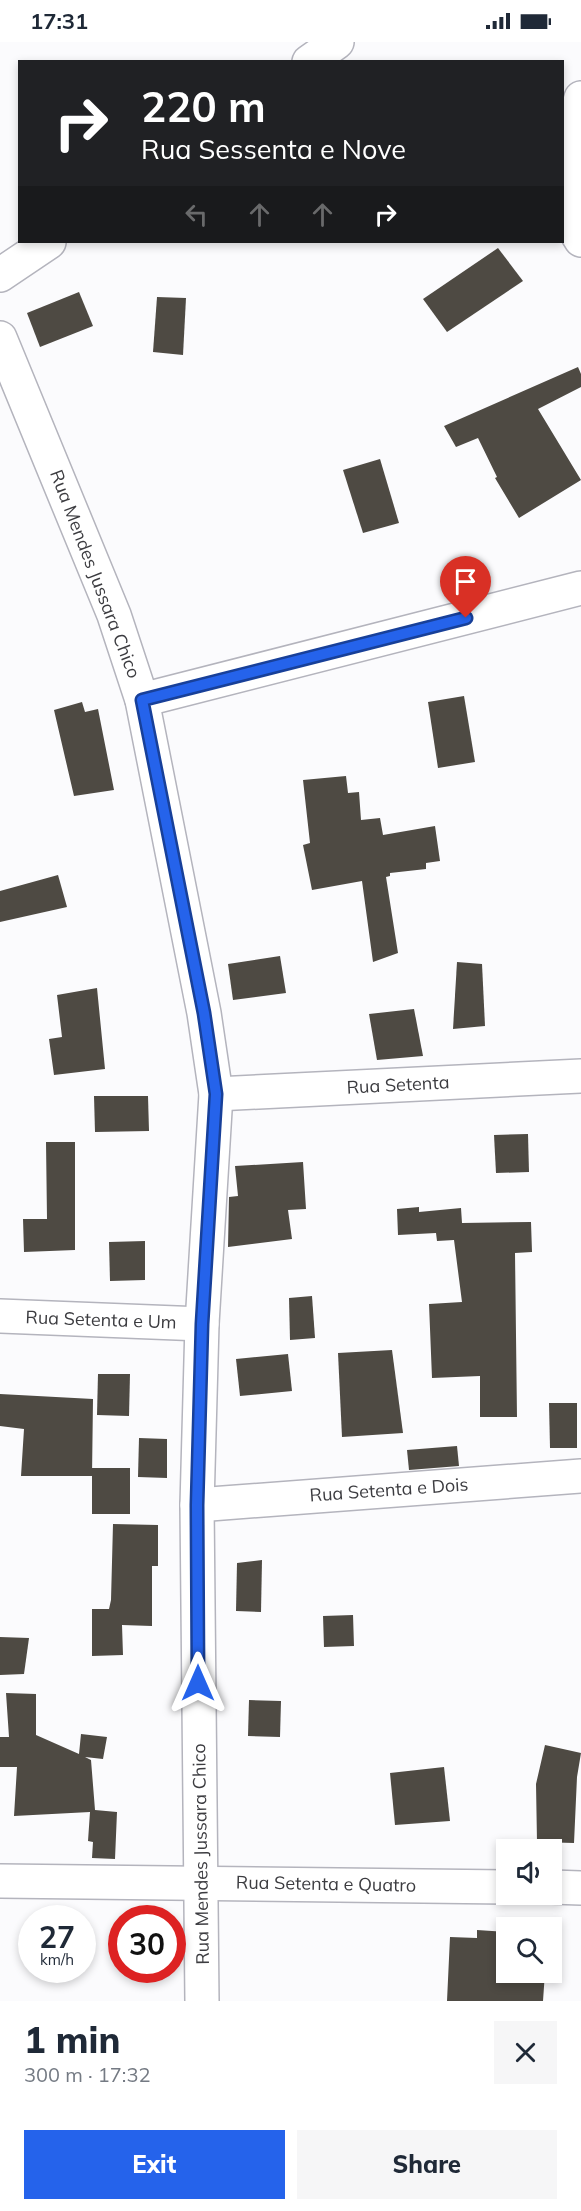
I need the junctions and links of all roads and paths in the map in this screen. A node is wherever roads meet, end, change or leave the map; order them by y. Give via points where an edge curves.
1 (337, 42) edge
2 (312, 60) edge
3 (581, 98) edge
4 (581, 240) edge
5 (48, 243) edge
6 (0, 275) edge
7 (0, 338) edge
8 (581, 588) edge
9 (142, 700) junction
10 (581, 1076) edge
11 (216, 1094) junction
12 (0, 1316) edge
13 (202, 1324) junction
14 (581, 1476) edge
15 (197, 1505) junction
16 (0, 1881) edge
17 (202, 1882) junction
18 (496, 1887) edge
19 (562, 1887) edge
20 (581, 1888) edge
21 (202, 2001) edge

1 - 2 street
3 - 4 street via 571,129 566,190 568,213
5 - 6 street
7 - 9 street, Rua Mendes Jussara Chico via 114,615
8 - 9 street
9 - 11 street, Rua Mendes Jussara Chico via 204,1013
10 - 11 street, Rua Setenta
11 - 13 street, Rua Mendes Jussara Chico
12 - 13 street, Rua Setenta e Um
13 - 15 street, Rua Mendes Jussara Chico
14 - 15 street, Rua Setenta e Dois
15 - 17 street, Rua Mendes Jussara Chico
16 - 17 street, Rua Setenta e Quatro
17 - 18 street, Rua Setenta e Quatro
17 - 21 street, Rua Mendes Jussara Chico
19 - 20 street

